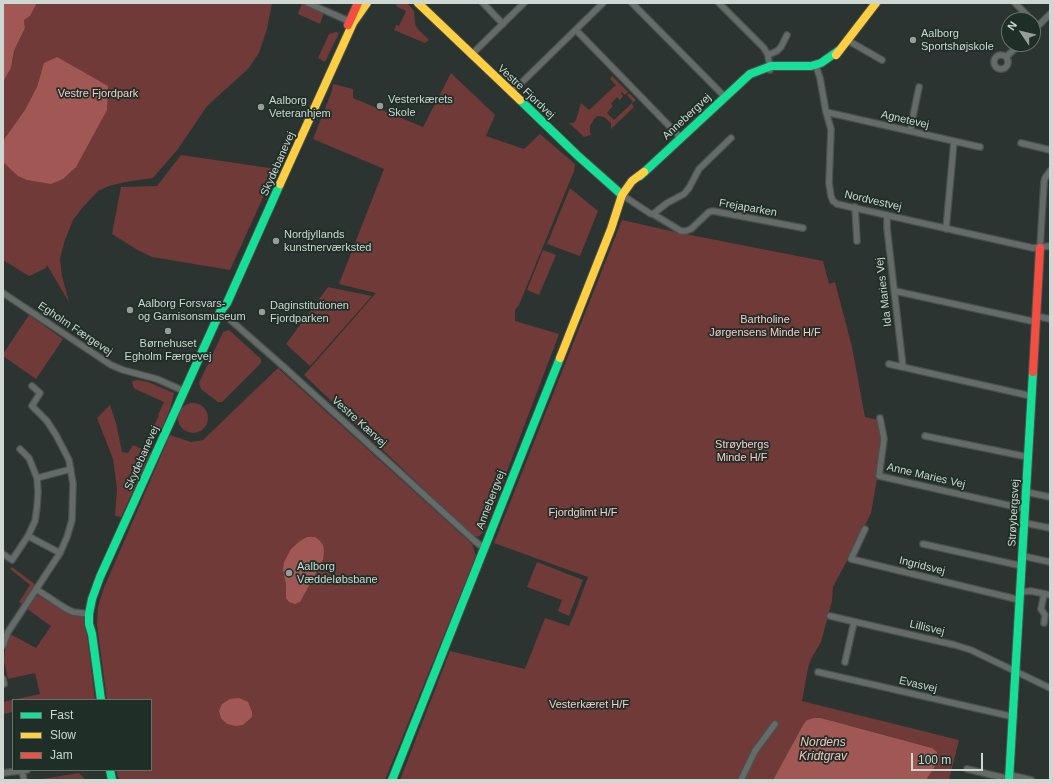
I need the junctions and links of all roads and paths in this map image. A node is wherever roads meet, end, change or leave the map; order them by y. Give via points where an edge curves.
1 (308, 3) edge
2 (358, 3) edge
3 (366, 3) edge
4 (418, 3) edge
5 (483, 3) edge
6 (524, 3) edge
7 (603, 3) edge
8 (632, 3) edge
9 (719, 3) edge
10 (876, 3) edge
11 (1015, 3) edge
12 (1024, 12) edge
13 (1050, 14) edge
14 (351, 22) junction
15 (1041, 23) edge
16 (503, 24) junction
17 (576, 30) junction
18 (786, 35) dead end
19 (847, 40) junction
20 (838, 51) junction
21 (1011, 52) edge
22 (471, 55) junction
23 (768, 55) junction
24 (1006, 57) dead end
25 (882, 60) dead end
26 (770, 69) junction
27 (817, 69) junction
28 (919, 87) dead end
29 (511, 93) junction
30 (725, 97) junction
31 (826, 112) junction
32 (910, 131) junction
33 (681, 138) junction
34 (731, 138) dead end
35 (954, 141) junction
36 (1021, 143) dead end
37 (980, 147) dead end
38 (1050, 150) edge
39 (1050, 171) edge
40 (624, 196) junction
41 (855, 207) junction
42 (653, 214) junction
43 (887, 215) junction
44 (803, 228) dead end
45 (946, 229) junction
46 (857, 241) dead end
47 (1050, 246) edge
48 (1040, 248) junction
49 (895, 291) junction
50 (3, 292) edge
51 (220, 312) junction
52 (1036, 319) junction
53 (1050, 320) edge
54 (889, 364) dead end
55 (903, 367) junction
56 (32, 386) dead end
57 (184, 391) junction
58 (1031, 396) junction
59 (880, 418) dead end
60 (925, 436) dead end
61 (20, 449) dead end
62 (1028, 458) junction
63 (70, 469) junction
64 (37, 478) junction
65 (1026, 492) junction
66 (1050, 498) edge
67 (1025, 509) junction
68 (1025, 523) junction
69 (1050, 528) edge
70 (864, 529) dead end
71 (28, 536) junction
72 (923, 544) dead end
73 (484, 548) junction
74 (60, 553) junction
75 (3, 554) edge
76 (1023, 556) junction
77 (1050, 562) edge
78 (1022, 566) junction
79 (36, 589) junction
80 (1021, 592) junction
81 (1047, 595) edge
82 (1020, 600) junction
83 (89, 614) junction
84 (830, 616) dead end
85 (854, 622) junction
86 (1044, 623) dead end
87 (3, 645) edge
88 (845, 662) dead end
89 (818, 672) dead end
90 (1016, 672) junction
91 (3, 679) edge
92 (4, 684) edge
93 (1050, 688) edge
94 (101, 699) edge
95 (1014, 717) junction
96 (775, 724) dead end
97 (967, 769) dead end
98 (19, 771) edge
99 (3, 774) edge
100 (1010, 778) edge
101 (392, 780) edge
102 (741, 780) edge
103 (1031, 780) edge

1 - 14 street
2 - 14 street, Skydebanevej
3 - 14 street, Skydebanevej
4 - 22 street, Vestre Fjordvej
5 - 16 street
6 - 16 street
7 - 17 street
8 - 30 street
9 - 23 street
10 - 19 street, Annebergvej
11 - 12 street
13 - 15 street
14 - 51 street, Skydebanevej via 227,303
16 - 22 street
17 - 29 street
17 - 33 street
18 - 23 street via 777,51
19 - 20 street, Annebergvej
19 - 25 street
20 - 26 street, Annebergvej via 812,66
20 - 27 street, Annebergvej via 829,63
21 - 24 street
22 - 29 street, Vestre Fjordvej
23 - 26 street
26 - 27 street, Annebergvej
26 - 30 street, Annebergvej via 754,71
27 - 31 street, Nordvestvej
28 - 32 street
29 - 40 street, Vestre Fjordvej
30 - 33 street, Annebergvej
31 - 32 street, Agnetevej
31 - 41 street, Nordvestvej via 832,138 829,183 831,196 837,204
32 - 35 street, Agnetevej
33 - 40 street, Annebergvej via 644,172
34 - 42 street via 700,169 684,194
35 - 37 street, Agnetevej
35 - 45 street
36 - 38 street
39 - 48 street via 1044,182
40 - 42 street, Frejaparken
40 - 73 street, Annebergvej
41 - 43 street, Nordvestvej
41 - 46 street
42 - 44 street, Frejaparken via 681,231 691,229 713,211
43 - 45 street, Nordvestvej
43 - 49 street, Ida Maries Vej
45 - 48 street, Nordvestvej
47 - 48 street, Nordvestvej
48 - 52 street, Strøybergsvej
49 - 52 street
49 - 55 street, Ida Maries Vej
50 - 57 street, Egholm Færgevej via 111,365 157,379
51 - 57 street, Skydebanevej
51 - 73 street, Vestre Kærvej
52 - 53 street
52 - 58 street, Strøybergsvej
54 - 55 street
55 - 58 street
56 - 63 street via 40,393 32,406 56,435 69,460
57 - 83 street, Skydebanevej via 100,577
58 - 62 street, Strøybergsvej
59 - 67 street, Anne Maries Vej via 884,438 879,476
60 - 62 street
61 - 64 street via 29,458
62 - 65 street, Strøybergsvej
63 - 64 street
63 - 74 street via 74,486 72,520
64 - 71 street via 35,521
65 - 66 street
65 - 67 street, Strøybergsvej
67 - 68 street, Strøybergsvej
68 - 69 street
68 - 76 street, Strøybergsvej
70 - 82 street, Ingridsvej via 851,559
71 - 74 street
71 - 75 street via 12,560
72 - 78 street
73 - 101 street, Annebergvej
74 - 79 street
76 - 77 street
76 - 78 street, Strøybergsvej
78 - 80 street, Strøybergsvej
79 - 83 street via 73,612
79 - 87 street via 8,632
80 - 81 street via 1031,591
80 - 82 street, Strøybergsvej
81 - 86 street via 1041,609 1046,615
82 - 90 street, Strøybergsvej
83 - 94 street, Skydebanevej
84 - 85 street, Lillisvej
85 - 88 street
85 - 90 street, Lillisvej via 955,644
89 - 95 street, Evasvej
90 - 93 street, Lillisvej
90 - 95 street, Strøybergsvej
91 - 92 street
95 - 100 street, Strøybergsvej
96 - 102 street via 755,751
97 - 100 street
98 - 99 street
100 - 103 street

